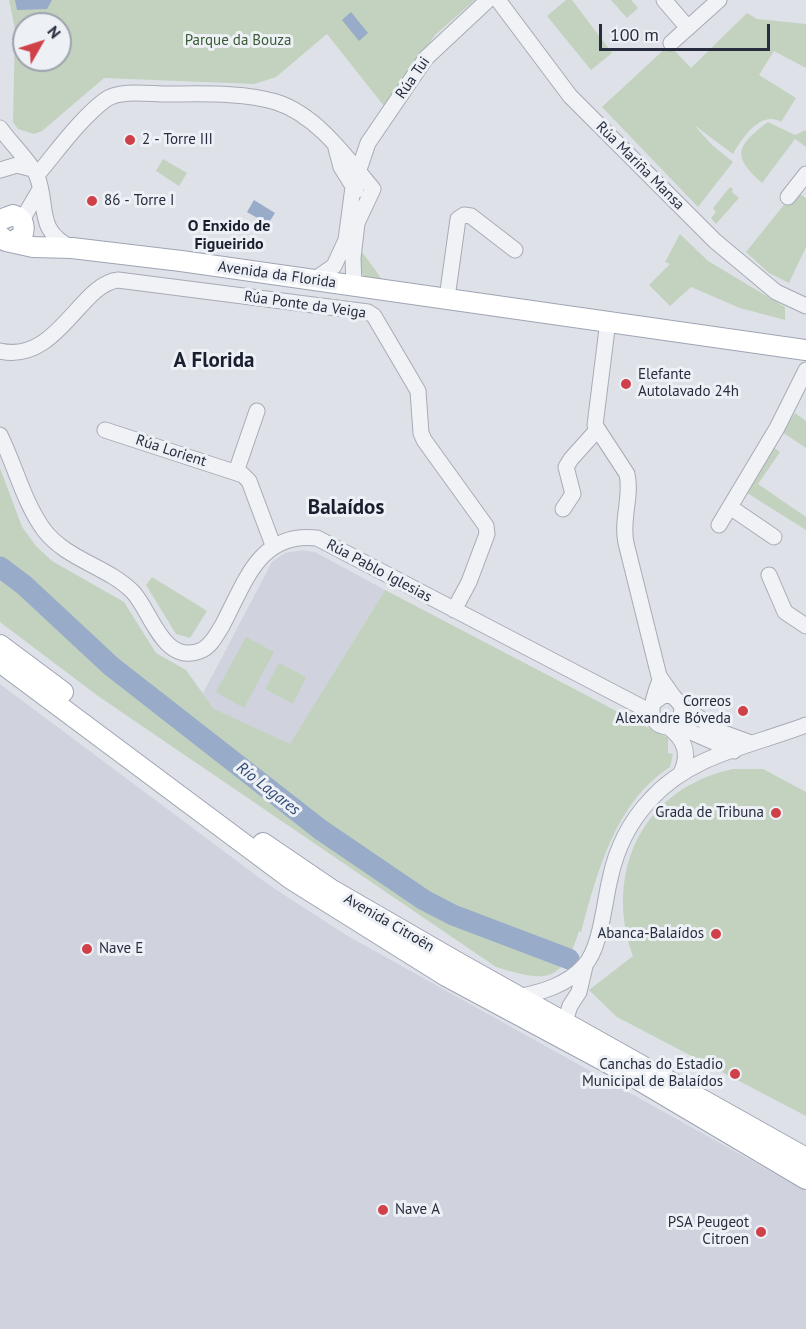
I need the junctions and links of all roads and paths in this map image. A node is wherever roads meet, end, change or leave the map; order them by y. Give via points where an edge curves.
1 (489, 0) edge
2 (498, 0) edge
3 (664, 0) edge
4 (719, 0) edge
5 (688, 28) junction
6 (671, 43) dead end
7 (0, 128) edge
8 (368, 143) junction
9 (339, 149) junction
10 (0, 170) edge
11 (358, 170) junction
12 (34, 172) junction
13 (806, 174) edge
14 (353, 187) junction
15 (39, 191) junction
16 (788, 197) dead end
17 (367, 204) junction
18 (0, 220) edge
19 (23, 222) junction
20 (4, 240) edge
21 (346, 240) junction
22 (51, 248) junction
23 (72, 248) junction
24 (515, 250) dead end
25 (353, 258) junction
26 (314, 280) junction
27 (354, 286) junction
28 (447, 298) junction
29 (806, 306) edge
30 (608, 321) junction
31 (806, 350) edge
32 (0, 351) edge
33 (806, 370) edge
34 (257, 411) dead end
35 (105, 430) dead end
36 (597, 430) junction
37 (0, 435) edge
38 (236, 472) junction
39 (730, 507) junction
40 (563, 509) dead end
41 (720, 525) dead end
42 (774, 537) dead end
43 (273, 545) junction
44 (769, 575) dead end
45 (454, 610) junction
46 (806, 626) edge
47 (0, 645) edge
48 (0, 662) edge
49 (660, 680) junction
50 (678, 701) junction
51 (652, 708) junction
52 (806, 725) edge
53 (671, 726) junction
54 (806, 738) edge
55 (754, 744) junction
56 (730, 750) junction
57 (681, 773) junction
58 (585, 966) junction
59 (514, 1004) junction
60 (562, 1031) junction
61 (806, 1158) edge
62 (806, 1179) edge

1 - 8 street, Rúa Tui via 426,58
2 - 29 street, Rúa Mariña Mansa via 570,96 715,242 776,292
3 - 5 street
4 - 5 street
5 - 6 street
7 - 12 street
8 - 9 street
8 - 11 street, Rúa Tui
9 - 11 street
9 - 12 street via 316,127 278,103 253,98 122,94 106,99
9 - 14 street via 341,167
10 - 12 street via 17,165
11 - 14 street, Rúa Tui
11 - 17 street, Rúa Tui via 373,189
12 - 15 street
13 - 16 street
14 - 17 street
14 - 21 street, Rúa Tui
15 - 19 street
15 - 23 street via 49,231
17 - 25 street, Rúa Tui via 357,223
18 - 19 main road via 13,215
19 - 20 main road via 22,236
19 - 22 main road
20 - 22 main road, Avenida da Florida
21 - 25 street, Rúa Tui
21 - 26 street, Rúa Tui via 334,266
22 - 23 main road, Avenida da Florida
23 - 26 main road, Avenida da Florida
24 - 28 street via 471,216 458,219
25 - 27 street, Rúa Tui
26 - 27 main road, Avenida da Florida
27 - 28 main road, Avenida da Florida
28 - 30 main road, Avenida da Florida
30 - 31 main road, Avenida da Florida
30 - 36 street via 595,412
32 - 45 street, Rúa Ponte da Veiga via 36,347 105,284 118,280 368,312 418,391 424,440 486,526 469,582
33 - 39 street
34 - 38 street
35 - 38 street, Rúa Lorient
36 - 40 street via 567,467 573,494
36 - 49 street via 627,474 624,533
37 - 43 street via 36,517 48,534 64,549 132,592 163,639 179,652 197,652 212,643 256,562
38 - 43 street via 249,481
39 - 41 street
39 - 42 street
43 - 45 street, Rúa Pablo Iglesias via 302,537 323,540
44 - 46 street via 785,612
45 - 51 street, Rúa Pablo Iglesias
47 - 59 main road, Avenida Citroën via 254,837
48 - 59 main road, Avenida Citroën via 291,879 435,968
49 - 50 street
49 - 51 street
50 - 51 street via 664,695
50 - 53 street via 683,715
50 - 55 street via 718,731
51 - 53 street via 655,721
52 - 55 street
53 - 56 street
53 - 57 street via 684,748 686,763
54 - 56 street via 748,754
55 - 56 street
56 - 57 street
57 - 58 street via 649,801 622,843
58 - 59 street via 555,986
58 - 60 street via 579,992
59 - 60 main road, Avenida Citroën
60 - 61 main road, Avenida Citroën
60 - 62 main road, Avenida Citroën

